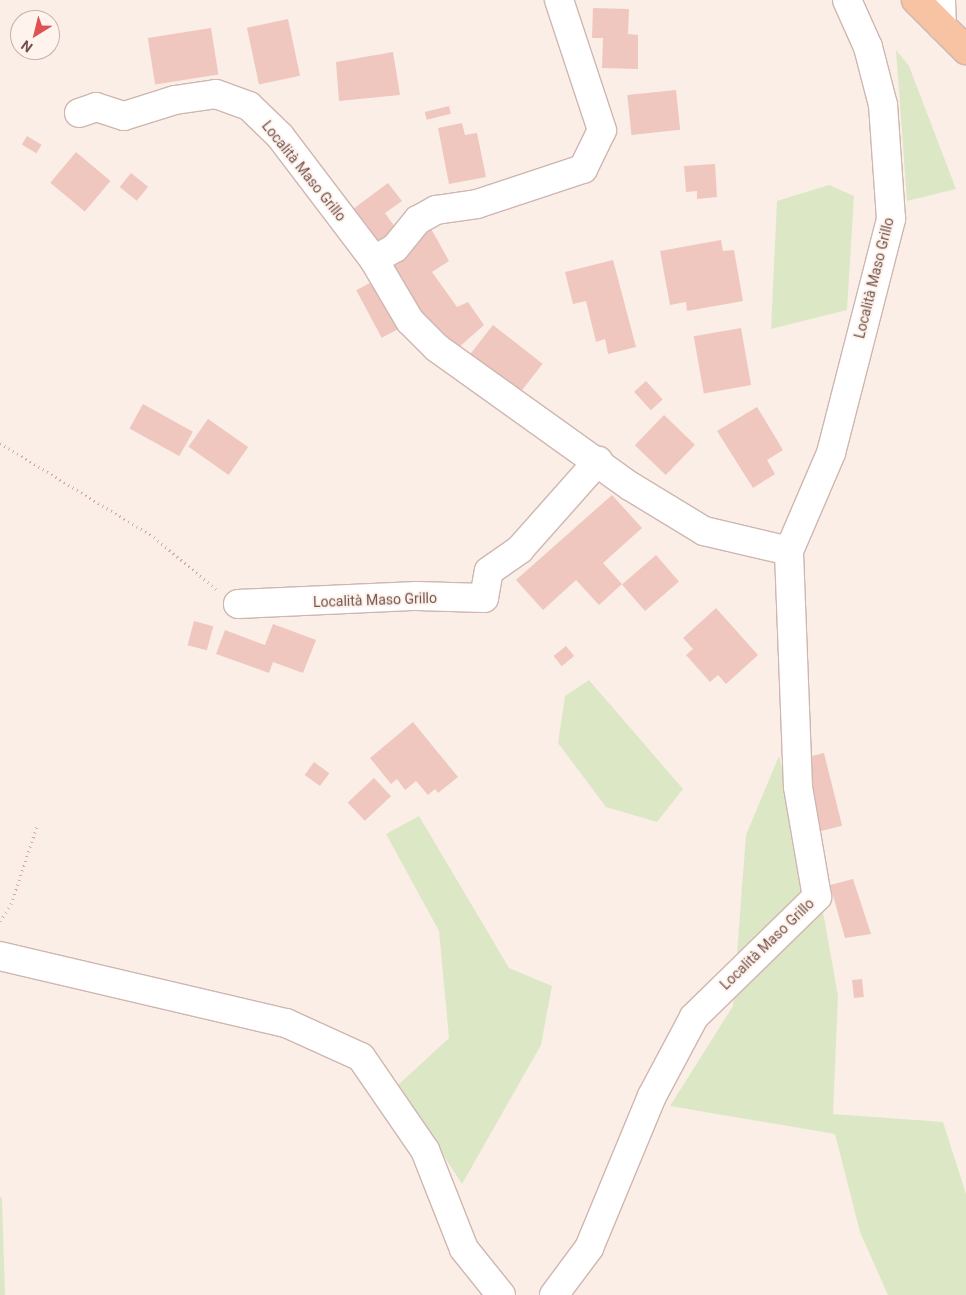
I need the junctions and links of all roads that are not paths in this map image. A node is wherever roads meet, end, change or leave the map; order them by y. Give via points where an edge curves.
1 (559, 0) edge
2 (847, 0) edge
3 (916, 0) edge
4 (942, 13) edge
5 (966, 50) edge
6 (79, 113) dead end
7 (374, 260) junction
8 (598, 461) junction
9 (789, 551) junction
10 (238, 604) road end
11 (0, 956) edge
12 (501, 1295) edge
13 (554, 1295) edge

1 - 7 street via 602,130 583,169 477,204 436,210 418,220 395,248
2 - 9 street, Località Maso Grillo via 868,47 883,105 891,219 831,453
3 - 4 main road
4 - 5 main road
6 - 7 street, Località Maso Grillo via 96,107 124,116 176,100 216,94 249,106 280,136
7 - 8 street, Località Maso Grillo via 410,321 437,348
8 - 9 street, Località Maso Grillo via 704,531
8 - 10 street, Località Maso Grillo via 520,549 489,571 484,598 417,596
9 - 13 street, Località Maso Grillo via 798,786 817,897 694,1017 652,1096 589,1248
11 - 12 street via 286,1023 361,1057 425,1150 464,1248

